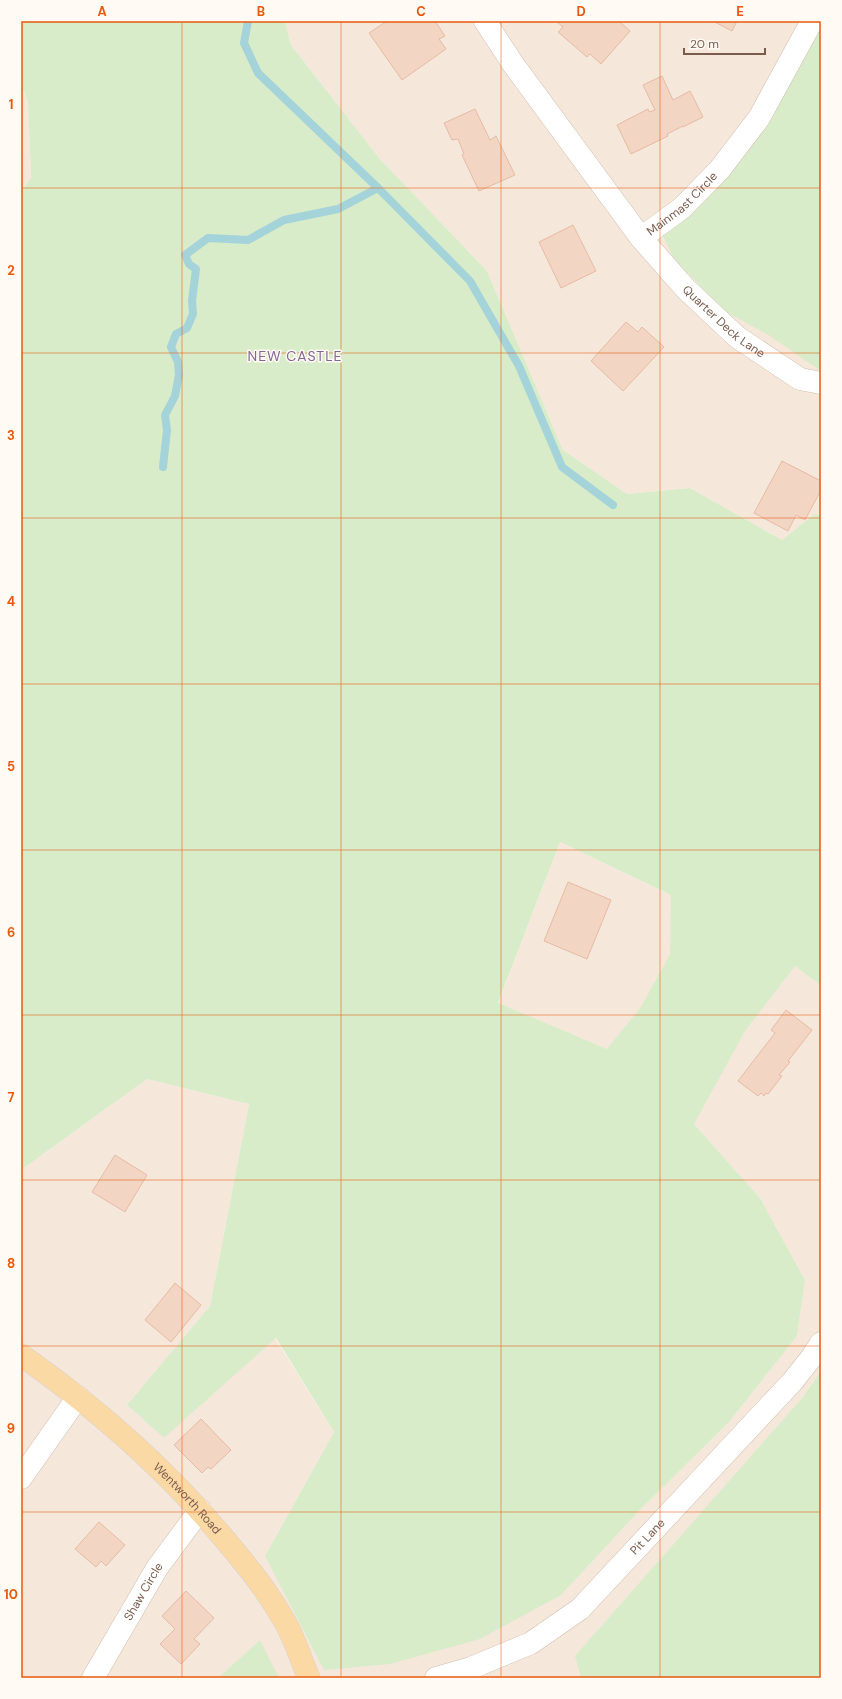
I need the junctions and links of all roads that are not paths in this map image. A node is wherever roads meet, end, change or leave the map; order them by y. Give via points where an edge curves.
1 (485, 21) edge
2 (812, 21) edge
3 (641, 238) junction
4 (821, 383) edge
5 (821, 1343) edge
6 (21, 1355) edge
7 (78, 1397) junction
8 (21, 1478) edge
9 (200, 1510) junction
10 (93, 1678) edge
11 (309, 1678) edge
12 (436, 1678) edge

1 - 3 street, Mainmast Circle via 513,64
2 - 3 street, Mainmast Circle via 760,118 720,169 682,208
3 - 4 street, Quarter Deck Lane via 685,288 737,337 800,379
5 - 12 street, Pit Lane via 792,1382 580,1609 531,1643 471,1668
6 - 7 main road, Wentworth Road
7 - 8 street
7 - 9 main road, Wentworth Road via 134,1443
9 - 10 street, Shaw Circle via 157,1568
9 - 11 main road, Wentworth Road via 252,1570 270,1596 286,1624

